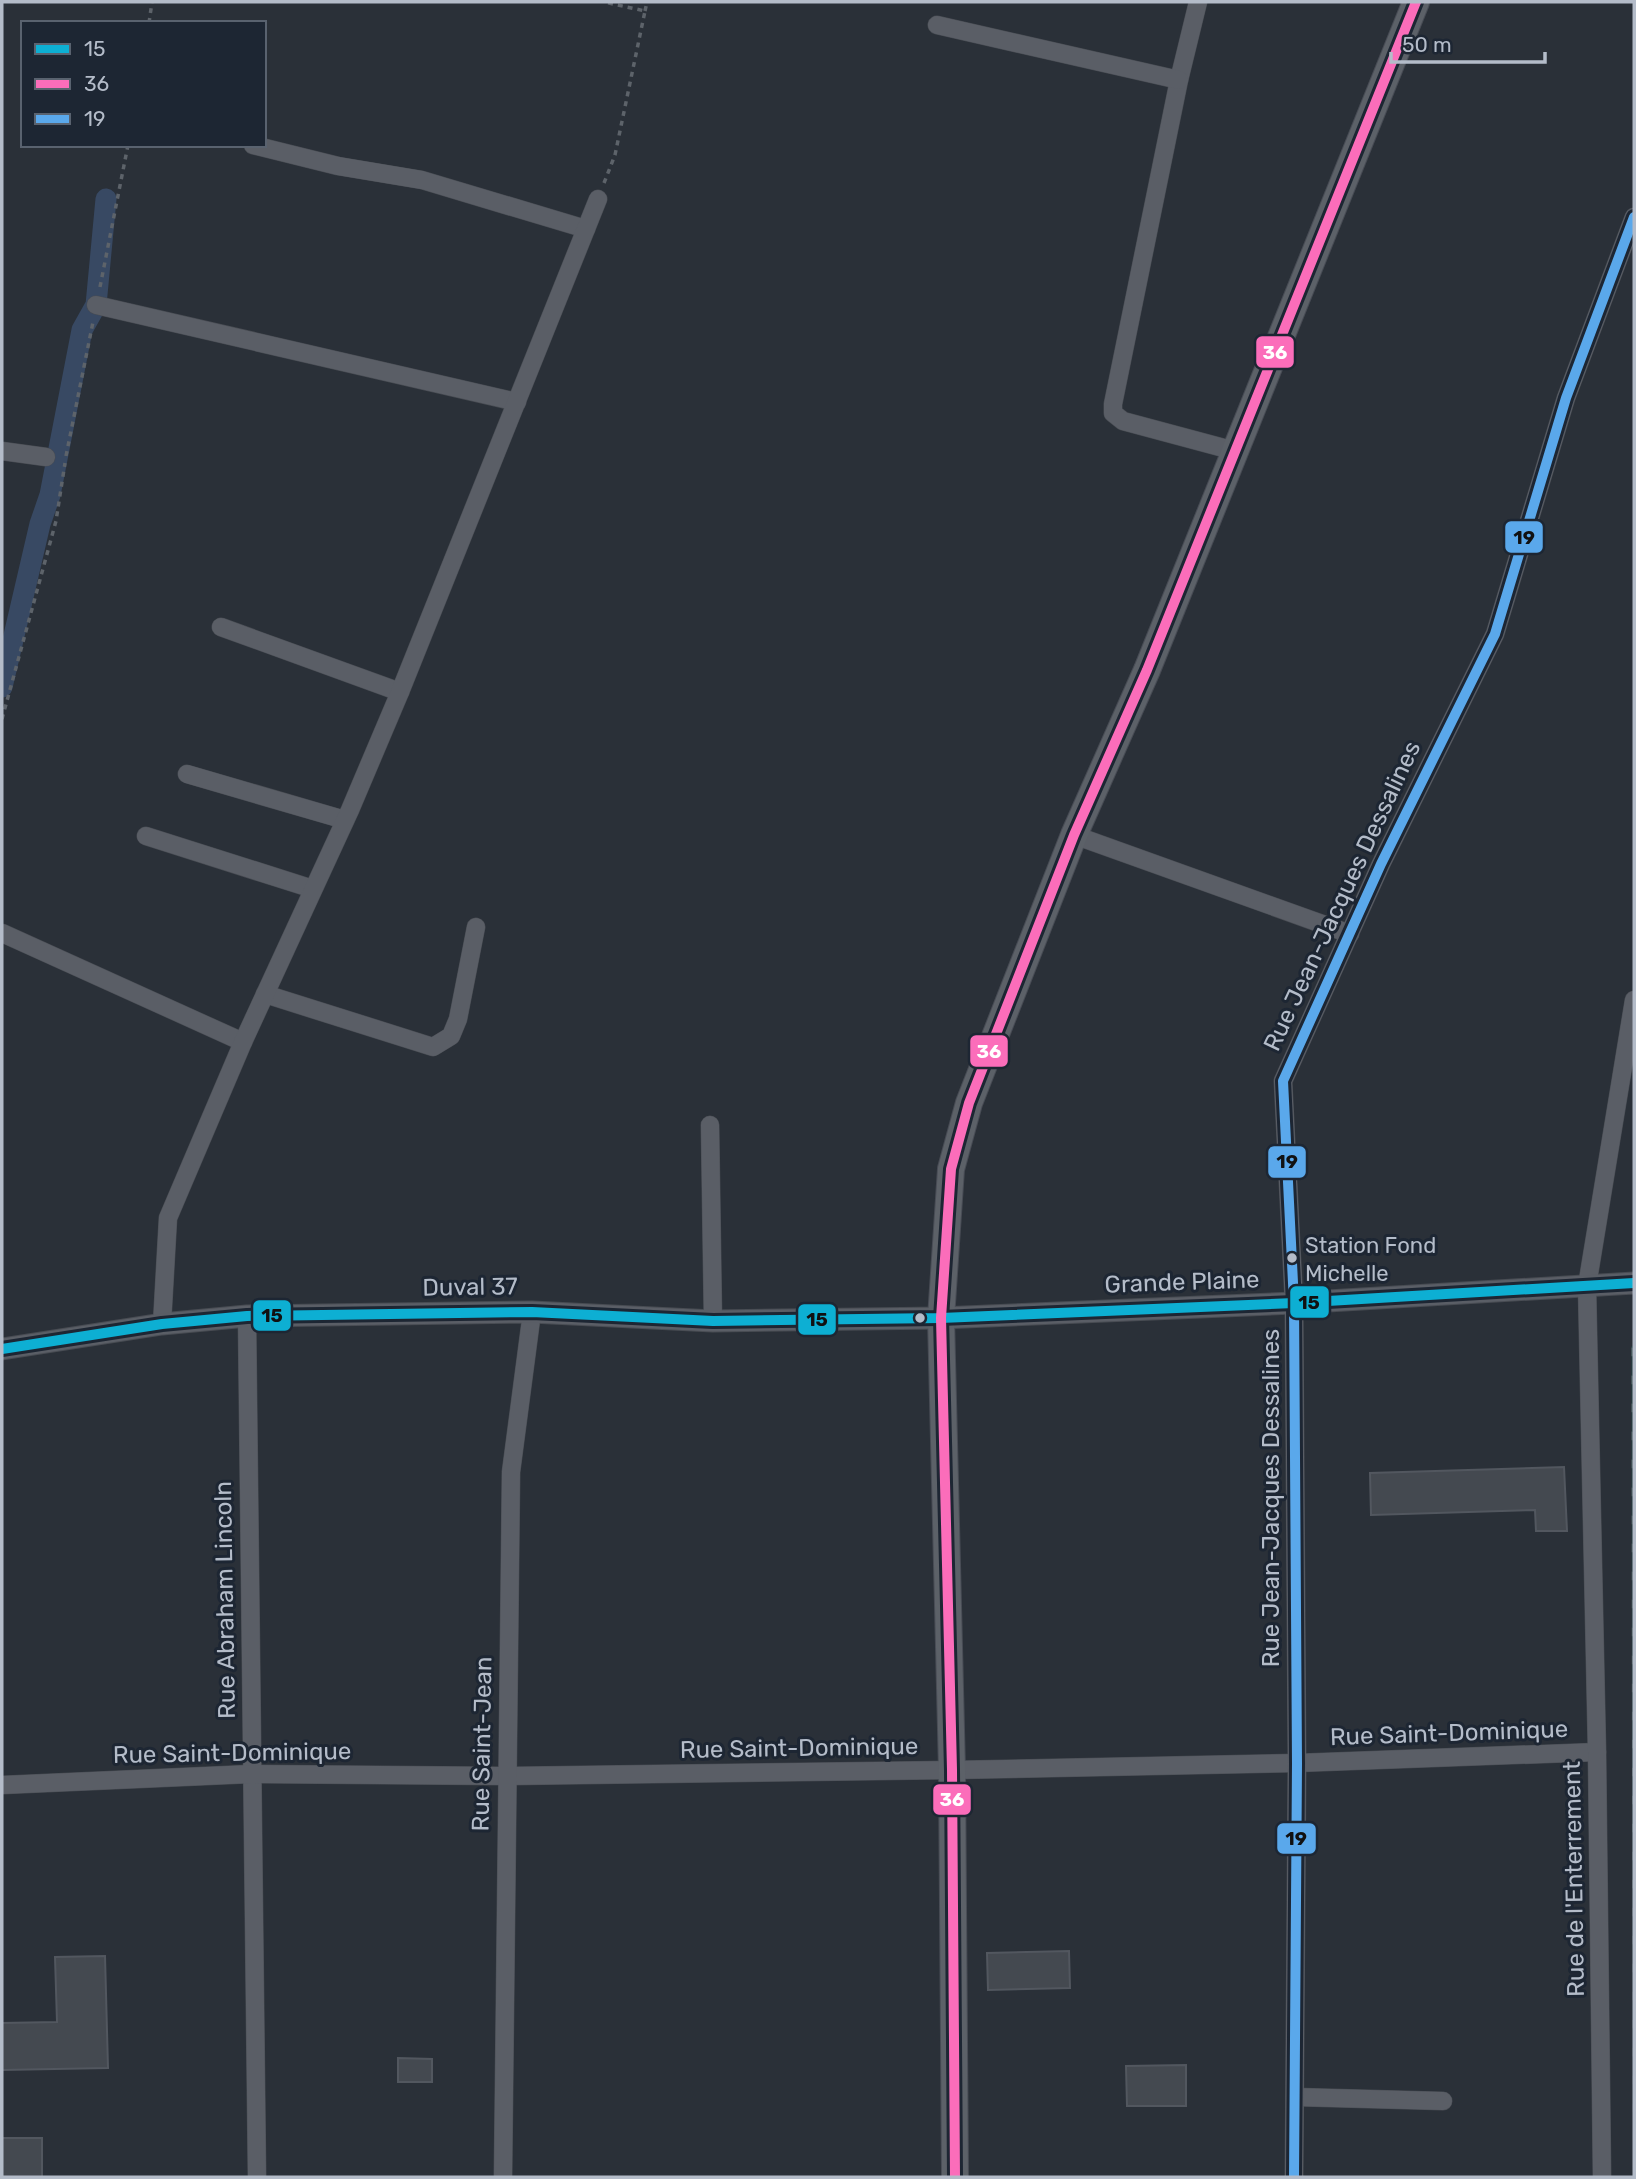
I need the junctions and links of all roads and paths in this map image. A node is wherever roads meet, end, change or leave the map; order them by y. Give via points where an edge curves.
1 (152, 2) edge
2 (604, 2) edge
3 (647, 2) edge
4 (1198, 2) edge
5 (1416, 2) edge
6 (645, 11) junction
7 (149, 21) edge
8 (937, 25) dead end
9 (1179, 80) junction
10 (128, 147) edge
11 (261, 147) edge
12 (598, 199) joint
13 (1634, 216) edge
14 (586, 229) junction
15 (96, 304) junction
16 (517, 402) junction
17 (2, 451) edge
18 (1235, 451) junction
19 (46, 457) dead end
20 (221, 627) dead end
21 (400, 692) junction
22 (2, 719) edge
23 (187, 774) dead end
24 (345, 820) junction
25 (1074, 835) junction
26 (146, 836) dead end
27 (313, 889) junction
28 (475, 927) dead end
29 (2, 933) edge
30 (1350, 934) junction
31 (265, 994) junction
32 (1634, 1000) edge
33 (243, 1042) junction
34 (710, 1125) dead end
35 (1634, 1283) edge
36 (1587, 1286) junction
37 (1294, 1303) junction
38 (532, 1312) junction
39 (247, 1316) junction
40 (941, 1318) junction
41 (713, 1321) junction
42 (162, 1324) junction
43 (2, 1349) edge
44 (1597, 1752) junction
45 (1297, 1763) junction
46 (952, 1770) junction
47 (251, 1774) junction
48 (506, 1776) junction
49 (2, 1786) edge
50 (1295, 2097) junction
51 (1443, 2101) dead end
52 (257, 2177) edge
53 (503, 2177) edge
54 (955, 2177) edge
55 (1294, 2177) edge
56 (1602, 2177) edge

1 - 7 path
2 - 6 path
3 - 6 path
4 - 9 street
5 - 18 main road
6 - 12 path via 615,155
8 - 9 street
9 - 18 street via 1113,413 1123,421
10 - 15 path
11 - 14 street via 422,180
12 - 14 street
13 - 30 street, Rue Jean-Jacques Dessalines via 1566,398 1495,634
14 - 16 street
15 - 16 street
15 - 22 path via 56,521
16 - 21 street
17 - 19 street
18 - 25 main road via 1147,670
20 - 21 street
21 - 24 street
23 - 24 street
24 - 27 street
25 - 30 street
25 - 40 main road via 999,1025 951,1170
26 - 27 street
27 - 31 street
28 - 31 street via 458,1020 452,1036 433,1047
29 - 33 street
30 - 37 street, Rue Jean-Jacques Dessalines via 1283,1081
31 - 33 street
32 - 36 street, Rue de l'Enterrement
33 - 42 street via 168,1218
34 - 41 street
35 - 36 street, Grande Plaine
36 - 37 street, Grande Plaine
36 - 44 street, Rue de l'Enterrement
37 - 40 street, Grande Plaine
37 - 45 street, Rue Jean-Jacques Dessalines
38 - 39 street, Duval 37
38 - 41 street, Duval 37
38 - 48 street, Rue Saint-Jean via 511,1472
39 - 42 street, Duval 37
39 - 47 street, Rue Abraham Lincoln
40 - 41 street, Duval 37
40 - 46 main road
42 - 43 street, Duval 37
44 - 45 street, Rue Saint-Dominique
44 - 56 street, Rue de l'Enterrement
45 - 46 street, Rue Saint-Dominique
45 - 50 street, Rue Jean-Jacques Dessalines
46 - 48 street, Rue Saint-Dominique
46 - 54 main road
47 - 48 street, Rue Saint-Dominique
47 - 49 street, Rue Saint-Dominique
47 - 52 street, Rue Abraham Lincoln
48 - 53 street, Rue Saint-Jean
50 - 51 street
50 - 55 street, Rue Jean-Jacques Dessalines

